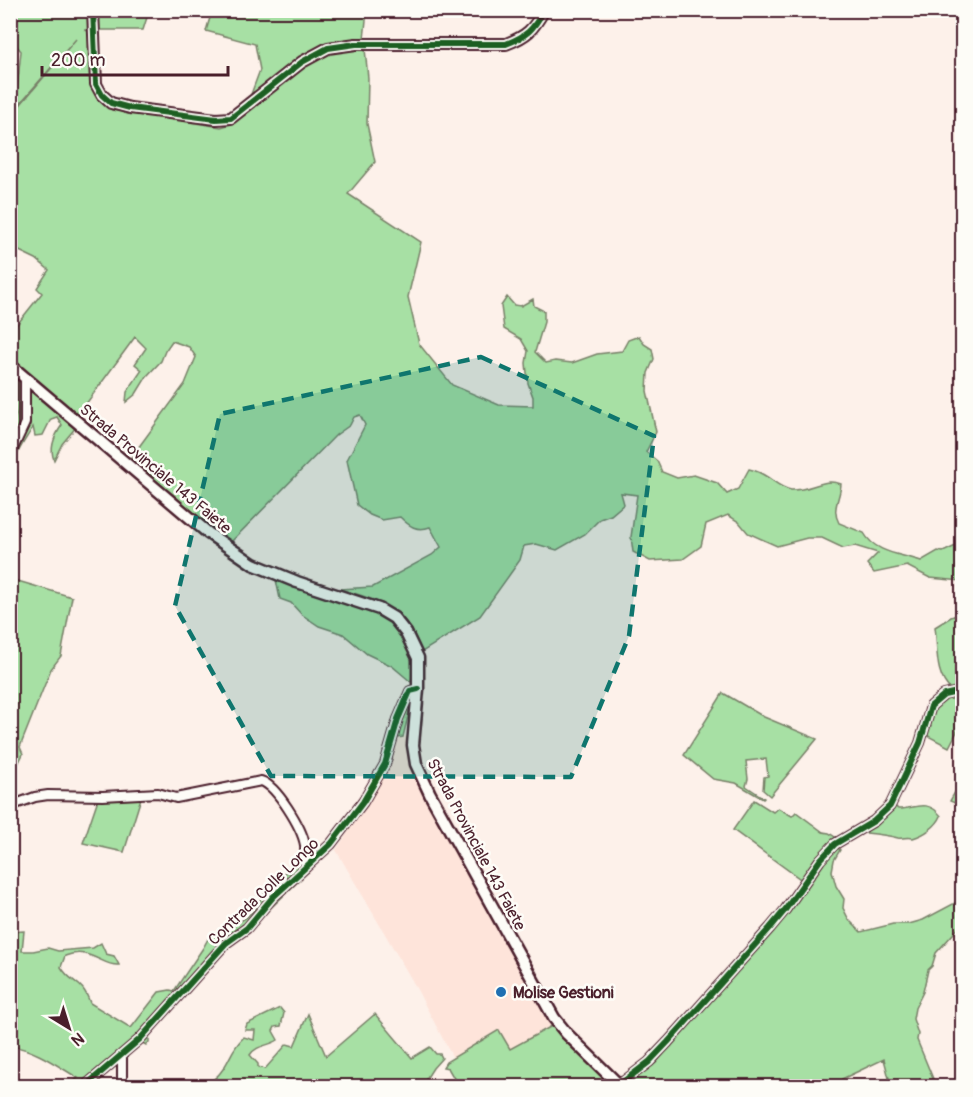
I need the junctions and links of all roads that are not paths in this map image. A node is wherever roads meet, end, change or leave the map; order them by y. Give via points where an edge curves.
1 (93, 10) edge
2 (544, 10) edge
3 (10, 365) edge
4 (25, 378) junction
5 (10, 455) edge
6 (418, 689) junction
7 (963, 691) edge
8 (10, 806) edge
9 (305, 868) junction
10 (122, 1056) junction
11 (85, 1086) edge
12 (122, 1086) edge
13 (620, 1086) edge

1 - 2 street via 96,84 102,96 130,108 216,119 231,118 302,62 328,48 356,44 506,44 533,29
3 - 4 main road, Strada Provinciale 143 Faiete
4 - 5 street via 25,423
4 - 6 main road, Strada Provinciale 143 Faiete via 208,534 253,564 379,609 394,618 418,658
6 - 9 street, Contrada Colle Longo via 408,695 385,764 370,791 331,844
6 - 13 main road, Strada Provinciale 143 Faiete via 414,755 430,794 554,1018
7 - 13 street via 944,694 931,706 920,743 890,806 874,821 835,844 770,928 668,1042
8 - 9 street, Contrada Colle Longo via 48,795 158,793 176,798 261,781 274,790 303,836
9 - 10 street, Contrada Colle Longo via 247,928 226,943
10 - 11 street, Contrada Colle Longo
10 - 12 street

